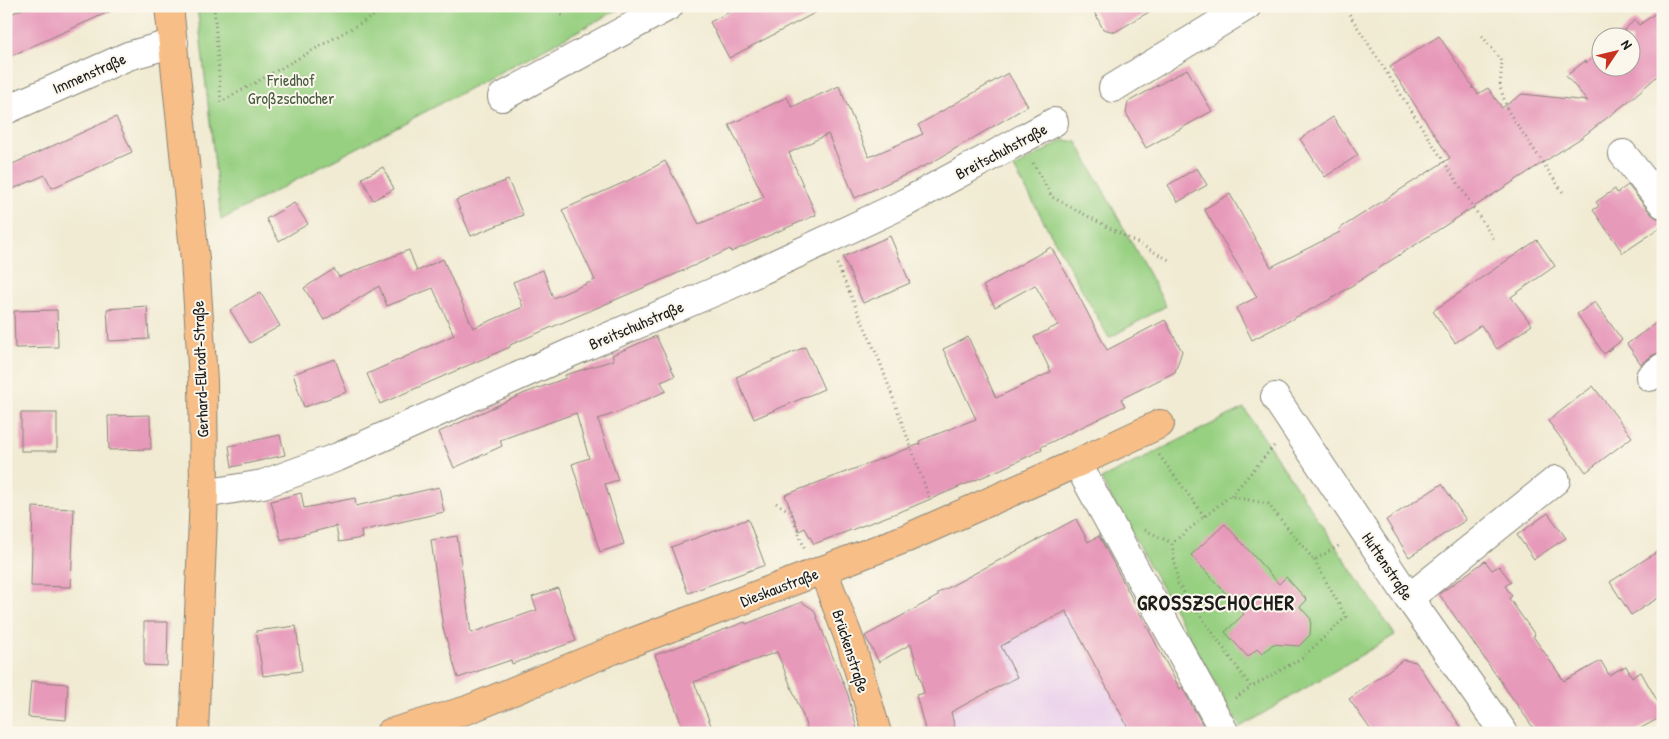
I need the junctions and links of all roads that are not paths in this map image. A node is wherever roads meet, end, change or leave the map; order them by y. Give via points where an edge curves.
1 (169, 6) edge
2 (669, 6) edge
3 (1247, 6) edge
4 (174, 43) junction
5 (1113, 88) dead end
6 (502, 97) dead end
7 (6, 110) edge
8 (1054, 122) dead end
9 (1623, 154) dead end
10 (1663, 204) edge
11 (1275, 397) dead end
12 (1151, 428) road end
13 (1077, 463) junction
14 (1556, 480) dead end
15 (204, 494) junction
16 (818, 572) junction
17 (1409, 598) junction
18 (194, 733) edge
19 (390, 733) edge
20 (877, 733) edge
21 (1224, 733) edge
22 (1504, 733) edge

1 - 4 main road, Gerhard-Ellrodt-Straße
2 - 6 street
3 - 5 street
4 - 7 street, Immenstraße via 128,56
4 - 15 main road, Gerhard-Ellrodt-Straße via 196,260 203,382
8 - 15 street, Breitschuhstraße via 901,205 728,286 338,457 263,484
9 - 10 street
11 - 17 street, Huttenstraße
12 - 13 main road, Dieskaustraße
13 - 16 main road, Dieskaustraße via 939,524
13 - 21 street
14 - 17 street
15 - 18 main road, Gerhard-Ellrodt-Straße
16 - 19 main road, Dieskaustraße via 637,640 467,710
16 - 20 main road, Brückenstraße via 851,644
17 - 22 street, Huttenstraße

